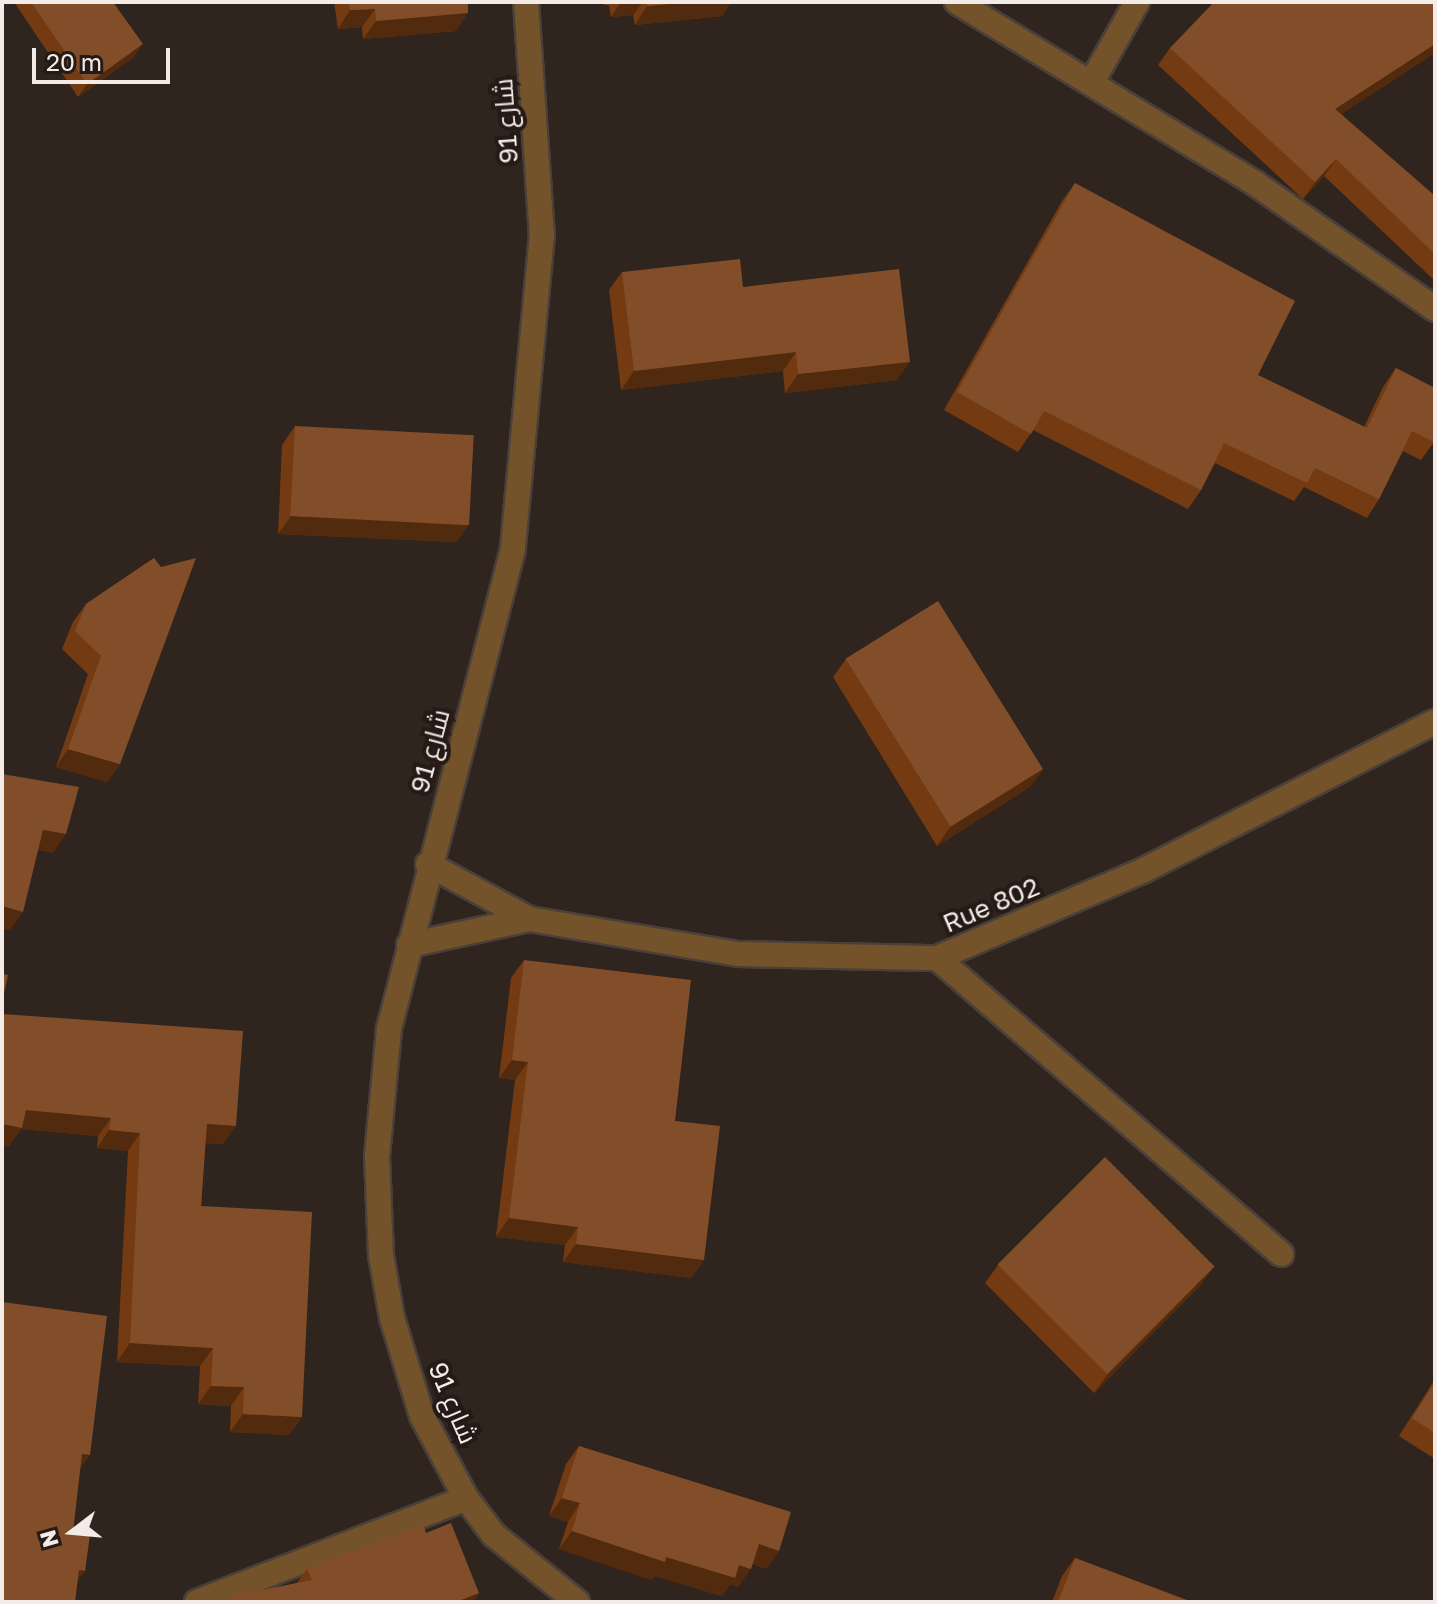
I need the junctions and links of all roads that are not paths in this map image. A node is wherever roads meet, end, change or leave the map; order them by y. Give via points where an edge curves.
1 (526, 2) edge
2 (957, 2) edge
3 (1137, 2) edge
4 (1093, 80) junction
5 (1435, 309) edge
6 (1435, 722) edge
7 (428, 864) junction
8 (529, 919) junction
9 (409, 945) junction
10 (937, 958) junction
11 (1281, 1254) dead end
12 (466, 1498) junction
13 (197, 1602) edge
14 (577, 1602) edge

1 - 7 street, شارع 91 via 542,234 513,549
2 - 4 street
3 - 4 street
4 - 5 street via 1256,184
6 - 10 street, Rue 802 via 1144,870
7 - 8 street, Rue 802
7 - 9 street, شارع 91
8 - 9 street, Rue 802
8 - 10 street, Rue 802 via 738,954
9 - 12 street, شارع 91 via 389,1029 379,1140 381,1255 392,1318 422,1416
10 - 11 street
12 - 13 street
12 - 14 street, شارع 91 via 494,1535

